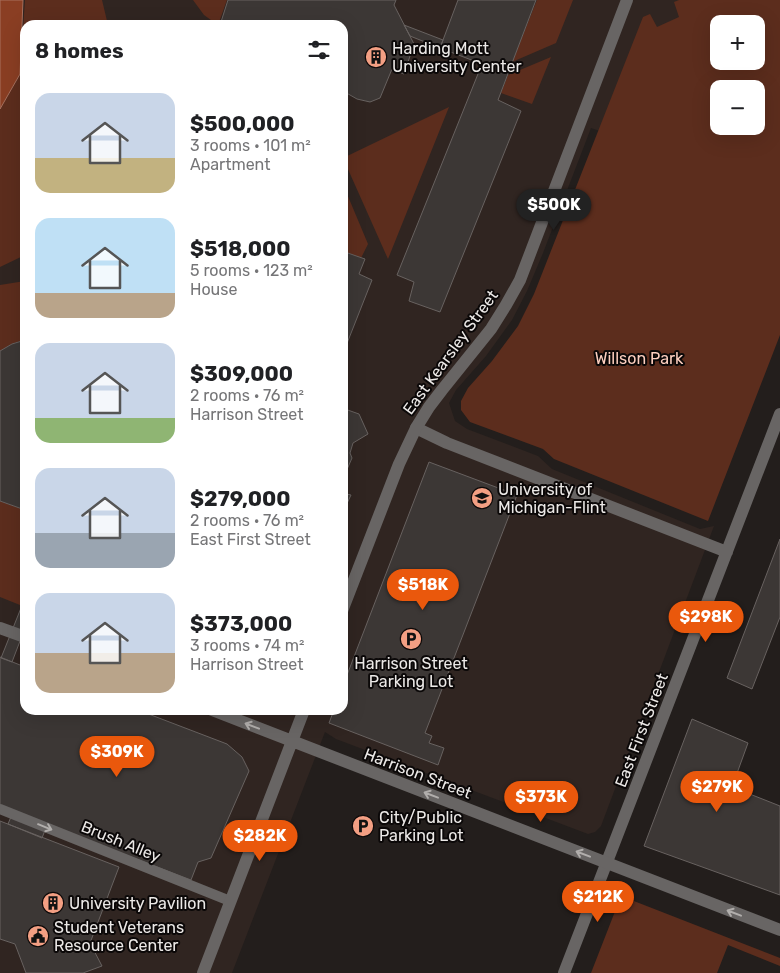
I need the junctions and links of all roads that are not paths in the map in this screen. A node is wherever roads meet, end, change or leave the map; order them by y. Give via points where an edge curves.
1 (627, 0) edge
2 (780, 414) edge
3 (416, 428) junction
4 (727, 552) junction
5 (348, 596) edge
6 (0, 628) edge
7 (20, 635) edge
8 (225, 715) edge
9 (302, 715) edge
10 (292, 741) junction
11 (0, 809) edge
12 (606, 863) junction
13 (230, 901) junction
14 (780, 930) edge
15 (202, 973) edge
16 (564, 973) edge

1 - 3 street, East Kearsley Street via 520,280 491,329 428,407
2 - 4 street, East First Street
3 - 4 street
3 - 5 street, East Kearsley Street
4 - 12 street, East First Street
6 - 7 street
10 -> 8 street, Harrison Street
9 - 10 street
12 -> 10 street, Harrison Street
10 - 13 street
11 -> 13 lane, Brush Alley
14 -> 12 street, Harrison Street
12 - 16 street, East First Street
13 - 15 street

